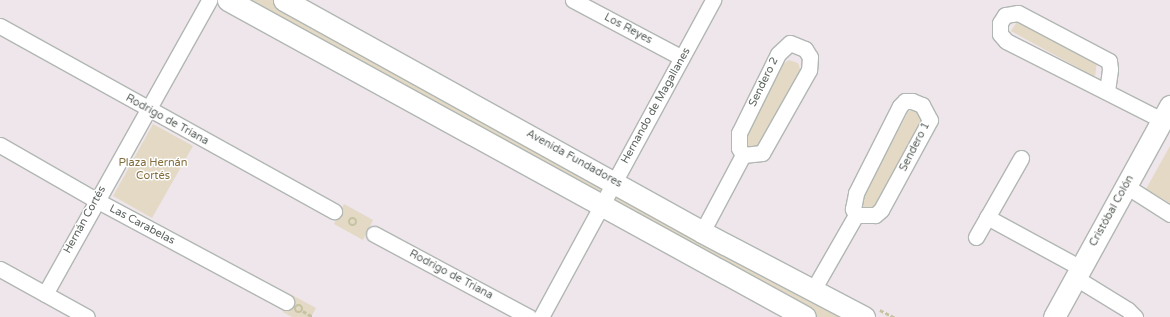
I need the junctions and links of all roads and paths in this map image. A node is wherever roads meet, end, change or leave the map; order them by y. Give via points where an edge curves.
1 (209, 0) edge
2 (228, 0) edge
3 (284, 0) edge
4 (713, 0) edge
5 (576, 1) edge
6 (0, 26) edge
7 (682, 58) junction
8 (1107, 91) junction
9 (146, 109) junction
10 (1166, 113) edge
11 (0, 146) edge
12 (743, 155) junction
13 (1021, 158) dead end
14 (614, 181) junction
15 (1126, 186) junction
16 (96, 200) junction
17 (601, 206) junction
18 (334, 211) dead end
19 (1170, 214) edge
20 (856, 215) junction
21 (987, 217) junction
22 (702, 232) junction
23 (374, 234) dead end
24 (976, 237) dead end
25 (0, 269) edge
26 (1078, 273) junction
27 (813, 290) junction
28 (44, 294) junction
29 (286, 302) dead end
30 (303, 311) dead end
31 (86, 317) edge
32 (313, 317) edge
33 (529, 317) edge
34 (541, 317) edge
35 (805, 317) edge
36 (864, 317) edge
37 (1054, 317) edge
38 (1135, 317) edge

1 - 9 street, Hernán Cortés
2 - 17 street
3 - 14 street, Avenida Fundadores
4 - 7 street, Hernando de Magallanes
5 - 7 street, Los Reyes
6 - 9 street, Rodrigo de Triana
7 - 14 street, Hernando de Magallanes
8 - 8 street via 1109,61 1018,13 1004,15 1000,22 1000,34 1006,41
8 - 10 street
9 - 16 street, Hernán Cortés
9 - 18 street, Rodrigo de Triana
10 - 15 street, Cristóbal Colón
11 - 16 street, Las Carabelas
12 - 12 street, Sendero 2 via 762,153 809,70 810,57 805,49 798,45 790,43 778,54 739,134 738,140
12 - 22 street
13 - 21 street
14 - 17 street, Hernando de Magallanes
14 - 22 street, Avenida Fundadores
15 - 19 street
15 - 26 street, Cristóbal Colón
16 - 28 street, Hernán Cortés
16 - 29 street, Las Carabelas
17 - 34 street, Hernando de Magallanes
17 - 35 street
20 - 20 street, Sendero 1 via 875,215 889,198 930,120 922,105 905,101 900,106 856,193 852,209
20 - 27 street
21 - 24 street
21 - 26 street
22 - 27 street, Avenida Fundadores
23 - 33 street, Rodrigo de Triana
25 - 28 street
26 - 37 street, Cristóbal Colón
26 - 38 street
27 - 36 street, Avenida Fundadores
28 - 31 street
30 - 32 path

